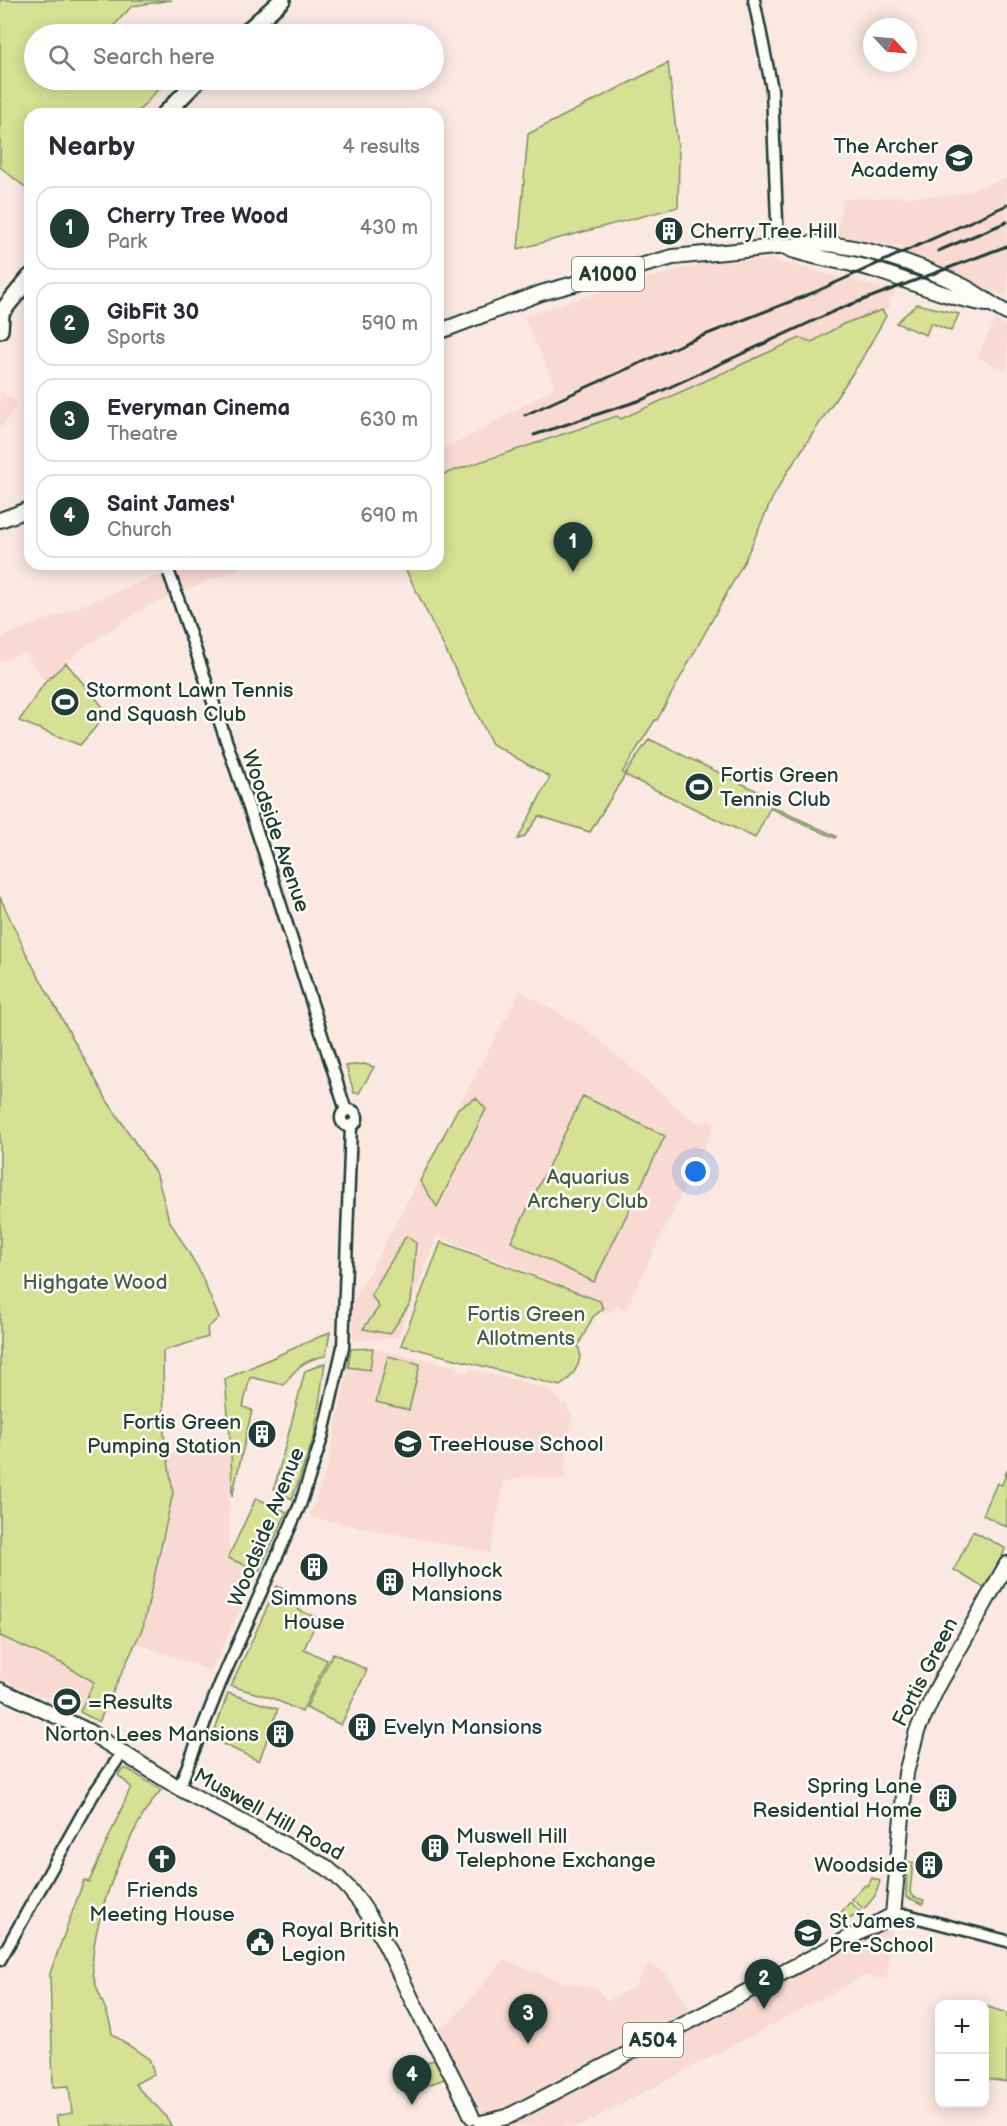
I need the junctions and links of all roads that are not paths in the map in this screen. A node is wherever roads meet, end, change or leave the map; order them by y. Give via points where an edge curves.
1 (282, 0) edge
2 (754, 0) edge
3 (255, 24) edge
4 (188, 90) edge
5 (171, 108) edge
6 (780, 248) junction
7 (24, 284) edge
8 (989, 304) junction
9 (1007, 313) edge
10 (1, 314) edge
11 (0, 330) edge
12 (444, 330) edge
13 (24, 511) edge
14 (0, 520) edge
15 (168, 570) edge
16 (1007, 1564) edge
17 (0, 1690) edge
18 (122, 1753) junction
19 (180, 1788) junction
20 (893, 1915) junction
21 (1007, 1941) edge
22 (0, 1960) edge
23 (475, 2123) edge

1 - 3 highway
2 - 6 street via 772,89
4 - 5 highway
6 - 8 main road, A1000 via 874,270
6 - 8 main road, A1000 via 817,243 839,245 905,262 961,285
6 - 12 main road, A1000 via 687,254 529,297
7 - 10 highway
8 - 9 main road, A1000
10 - 11 highway
13 - 14 main road
15 - 19 street, Woodside Avenue, bridge via 346,1111 357,1115 351,1125 343,1347 322,1438 300,1505 220,1684
16 - 20 main road, Fortis Green via 917,1731 906,1773
17 - 18 main road, Muswell Hill Road via 86,1730
18 - 19 main road, Muswell Hill Road
18 - 22 street via 93,1795
19 - 23 main road, Muswell Hill Road via 343,1880 378,1931
20 - 21 street via 907,1914
20 - 23 main road, A504 via 507,2117

